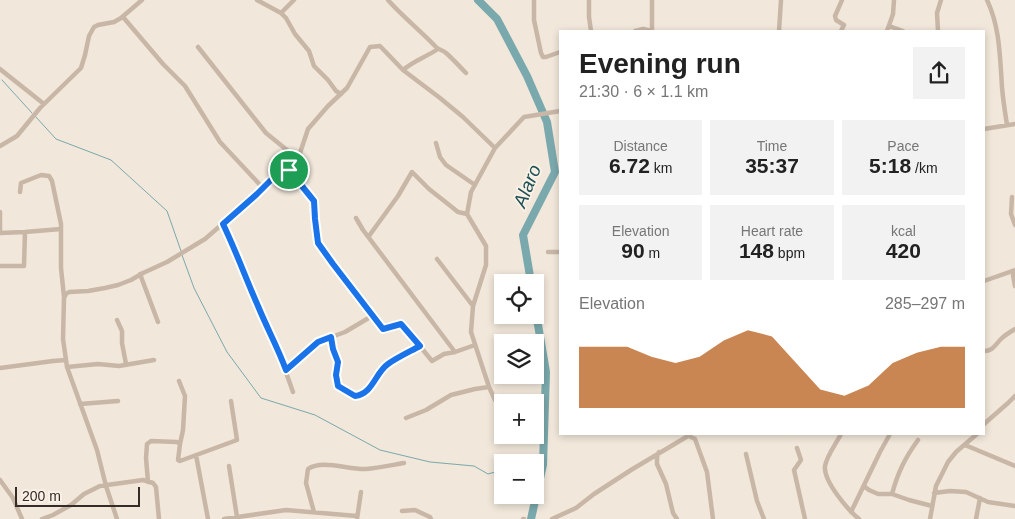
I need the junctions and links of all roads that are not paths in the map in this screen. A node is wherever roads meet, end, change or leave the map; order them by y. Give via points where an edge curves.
1 (142, 0) edge
2 (257, 0) edge
3 (294, 0) edge
4 (388, 0) edge
5 (534, 0) edge
6 (589, 0) edge
7 (652, 0) edge
8 (781, 0) edge
9 (842, 0) edge
10 (894, 0) edge
11 (940, 0) edge
12 (987, 0) edge
13 (281, 13) junction
14 (123, 17) junction
15 (888, 29) edge
16 (592, 30) edge
17 (652, 30) edge
18 (779, 30) edge
19 (842, 30) edge
20 (938, 30) edge
21 (198, 47) dead end
22 (438, 49) junction
23 (559, 52) edge
24 (0, 69) edge
25 (403, 70) junction
26 (466, 73) dead end
27 (341, 94) junction
28 (44, 104) junction
29 (559, 111) edge
30 (1015, 124) edge
31 (1006, 125) junction
32 (985, 129) edge
33 (436, 143) dead end
34 (0, 146) edge
35 (495, 148) junction
36 (298, 159) junction
37 (289, 170) junction
38 (474, 185) junction
39 (263, 188) junction
40 (20, 192) dead end
41 (1012, 197) dead end
42 (0, 212) edge
43 (467, 214) junction
44 (356, 218) dead end
45 (223, 224) junction
46 (1015, 225) edge
47 (61, 229) junction
48 (25, 232) junction
49 (368, 236) junction
50 (548, 252) dead end
51 (559, 252) edge
52 (437, 258) dead end
53 (0, 266) edge
54 (1015, 270) edge
55 (140, 274) junction
56 (985, 280) edge
57 (1015, 286) edge
58 (64, 298) junction
59 (473, 306) junction
60 (372, 316) junction
61 (117, 320) dead end
62 (158, 322) dead end
63 (1015, 329) edge
64 (331, 337) junction
65 (475, 345) junction
66 (420, 346) junction
67 (985, 351) edge
68 (455, 352) junction
69 (66, 360) junction
70 (154, 360) dead end
71 (126, 364) junction
72 (67, 367) junction
73 (0, 368) edge
74 (286, 370) junction
75 (179, 381) dead end
76 (489, 387) junction
77 (293, 392) dead end
78 (1015, 396) edge
79 (494, 398) edge
80 (118, 401) dead end
81 (231, 401) dead end
82 (80, 404) junction
83 (406, 418) dead end
84 (985, 423) edge
85 (687, 435) edge
86 (840, 435) edge
87 (889, 435) edge
88 (975, 435) edge
89 (918, 440) dead end
90 (180, 444) junction
91 (964, 445) junction
92 (797, 448) dead end
93 (659, 452) junction
94 (746, 454) dead end
95 (196, 455) junction
96 (404, 463) dead end
97 (229, 466) dead end
98 (1015, 466) edge
99 (0, 480) edge
100 (148, 482) junction
101 (106, 486) junction
102 (864, 486) junction
103 (361, 492) dead end
104 (934, 493) junction
105 (892, 494) junction
106 (980, 498) junction
107 (932, 506) junction
108 (1015, 506) edge
109 (402, 510) dead end
110 (314, 512) junction
111 (851, 512) junction
112 (237, 517) junction
113 (357, 517) edge
114 (22, 519) edge
115 (42, 519) edge
116 (117, 519) edge
117 (159, 519) edge
118 (208, 519) edge
119 (224, 519) edge
120 (431, 519) edge
121 (552, 519) edge
122 (677, 519) edge
123 (713, 519) edge
124 (764, 519) edge
125 (805, 519) edge
126 (859, 519) edge
127 (930, 519) edge
128 (976, 519) edge

1 - 14 street
2 - 13 street
3 - 13 street
4 - 22 street
5 - 23 street via 540,54 546,57
6 - 16 street
7 - 17 street
8 - 18 street
9 - 19 street via 835,16 844,25
10 - 15 street via 894,14
11 - 20 street
12 - 31 street via 994,17 1000,56
13 - 27 street via 309,51 314,66
14 - 28 street via 94,27 80,68
14 - 39 street via 185,86 220,142
21 - 36 street via 266,133
22 - 25 street
22 - 26 street via 448,54
24 - 28 street
25 - 27 street via 380,46 370,47
25 - 35 street via 455,110
27 - 36 street via 308,130
28 - 34 street via 17,136
29 - 35 street via 524,117
30 - 31 street
31 - 32 street
33 - 38 street via 446,165
35 - 38 street
36 - 37 street
37 - 39 street via 276,175
37 - 60 street via 314,201 318,243
38 - 43 street
39 - 45 street
40 - 47 street via 21,183 41,175 50,177
41 - 46 street via 1011,214
42 - 48 street via 0,233
43 - 49 street via 458,212 412,172
43 - 59 street via 486,246 486,265
44 - 49 street
45 - 55 street via 205,239
45 - 74 street
47 - 48 street
47 - 58 street
48 - 53 street via 24,266
49 - 68 street
50 - 51 street
52 - 59 street
54 - 56 street
54 - 57 street
55 - 58 street via 118,285 69,292
55 - 62 street
58 - 69 street
59 - 65 street via 471,332
60 - 64 street
60 - 66 street via 383,329 401,324
61 - 71 street via 122,331
63 - 67 street via 993,349
64 - 66 street via 338,362 338,386 355,396 368,390 386,365
64 - 74 street via 318,342
65 - 68 street
65 - 76 street
66 - 68 street via 432,361
69 - 72 street
69 - 73 street
70 - 71 street
71 - 72 street
72 - 82 street
74 - 77 street
75 - 90 street via 184,396
76 - 79 street
76 - 83 street via 451,395
78 - 84 street
80 - 82 street
81 - 95 street via 237,440
82 - 101 street
85 - 93 street
85 - 123 street via 695,439 707,472
86 - 111 street via 827,460 825,472
87 - 102 street
88 - 91 street
89 - 105 street via 900,470
90 - 95 street via 178,460
90 - 100 street via 151,441 147,444
91 - 98 street
91 - 104 street via 948,462
92 - 125 street via 801,460 794,470
93 - 121 street via 576,508
93 - 122 street via 657,464
94 - 124 street
95 - 118 street
96 - 110 street via 364,469 332,466 308,469 306,483
97 - 112 street
99 - 114 street
100 - 101 street
100 - 117 street via 156,487
101 - 115 street via 88,492 71,505
101 - 116 street
102 - 105 street via 878,494
102 - 111 street
103 - 113 street
104 - 106 street via 959,491
104 - 107 street
105 - 107 street
106 - 108 street
106 - 128 street
107 - 127 street
109 - 120 street via 415,510
110 - 112 street via 286,510
110 - 113 street
111 - 126 street
112 - 119 street

